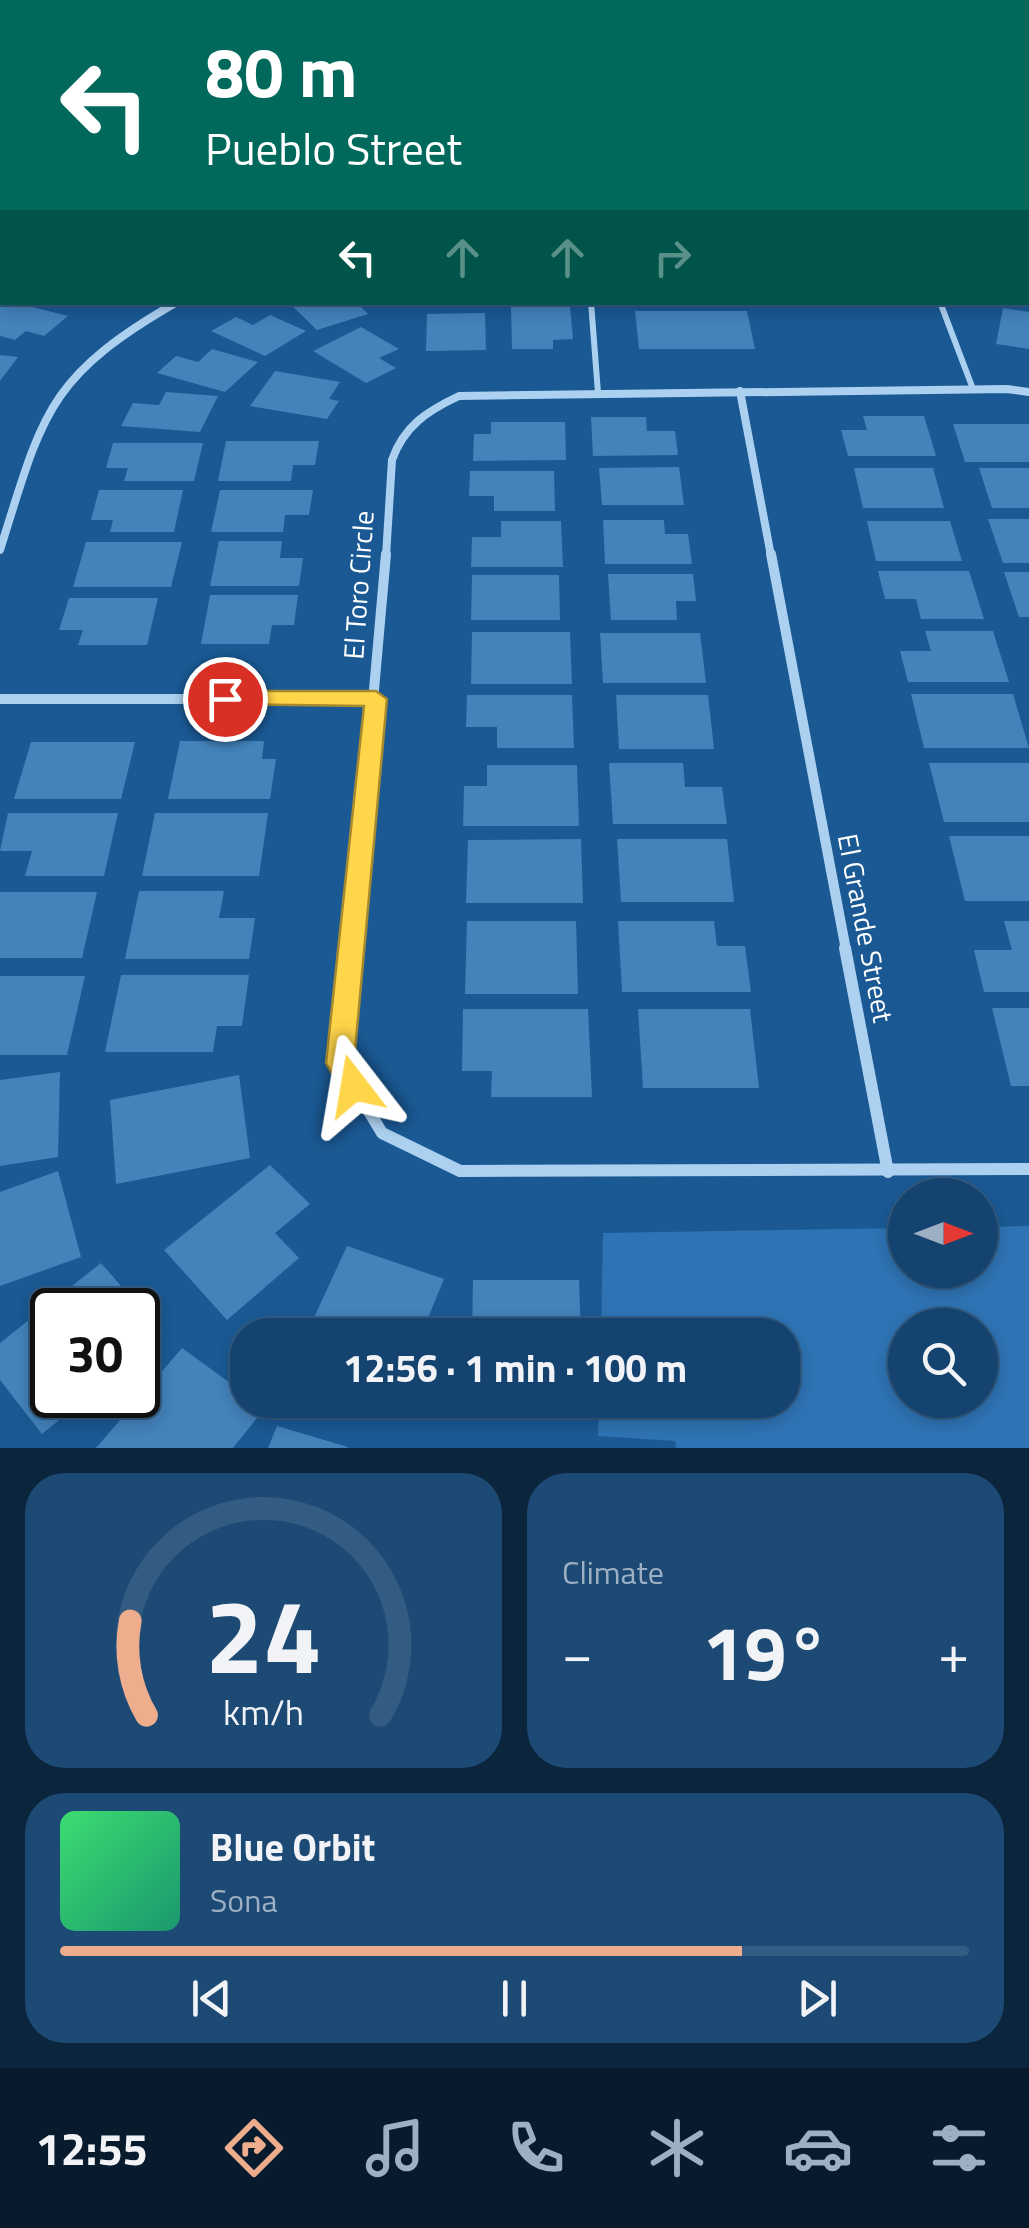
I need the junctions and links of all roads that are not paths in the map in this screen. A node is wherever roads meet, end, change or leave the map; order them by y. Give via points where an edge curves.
1 (171, 305) edge
2 (591, 305) edge
3 (941, 305) edge
4 (974, 389) junction
5 (740, 391) junction
6 (1029, 392) edge
7 (598, 393) junction
8 (0, 550) edge
9 (0, 698) edge
10 (376, 699) junction
11 (1029, 1169) edge
12 (888, 1172) junction

1 - 8 street via 125,332 56,398
2 - 7 lane
3 - 4 lane
4 - 5 street, El Toro Circle
4 - 6 street, El Toro Circle
5 - 7 street, El Toro Circle
5 - 12 street, El Grande Street
7 - 10 street, El Toro Circle via 459,396 420,413 398,439
9 - 10 street
10 - 12 street, El Toro Circle via 340,1063 382,1133 460,1172
11 - 12 street, El Toro Circle

